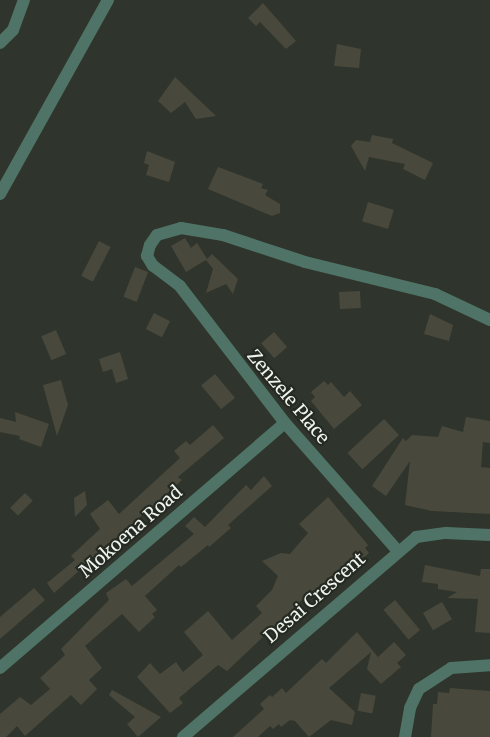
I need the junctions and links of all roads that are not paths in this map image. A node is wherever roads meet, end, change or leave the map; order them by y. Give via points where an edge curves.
1 (24, 0) edge
2 (108, 0) edge
3 (0, 43) edge
4 (0, 194) edge
5 (490, 320) edge
6 (285, 423) junction
7 (490, 535) edge
8 (397, 550) junction
9 (490, 665) edge
10 (0, 668) edge
11 (183, 737) edge
12 (404, 737) edge

1 - 3 street via 13,30
2 - 4 street
5 - 6 street, Zenzele Place via 435,294 305,262 206,232 182,228 157,235 147,256 153,266 180,286
6 - 8 street, Zenzele Place
6 - 10 street, Mokoena Road
7 - 8 street, Desai Crescent via 430,533 416,537
8 - 11 street, Desai Crescent
9 - 12 street via 451,668 419,689 410,708

